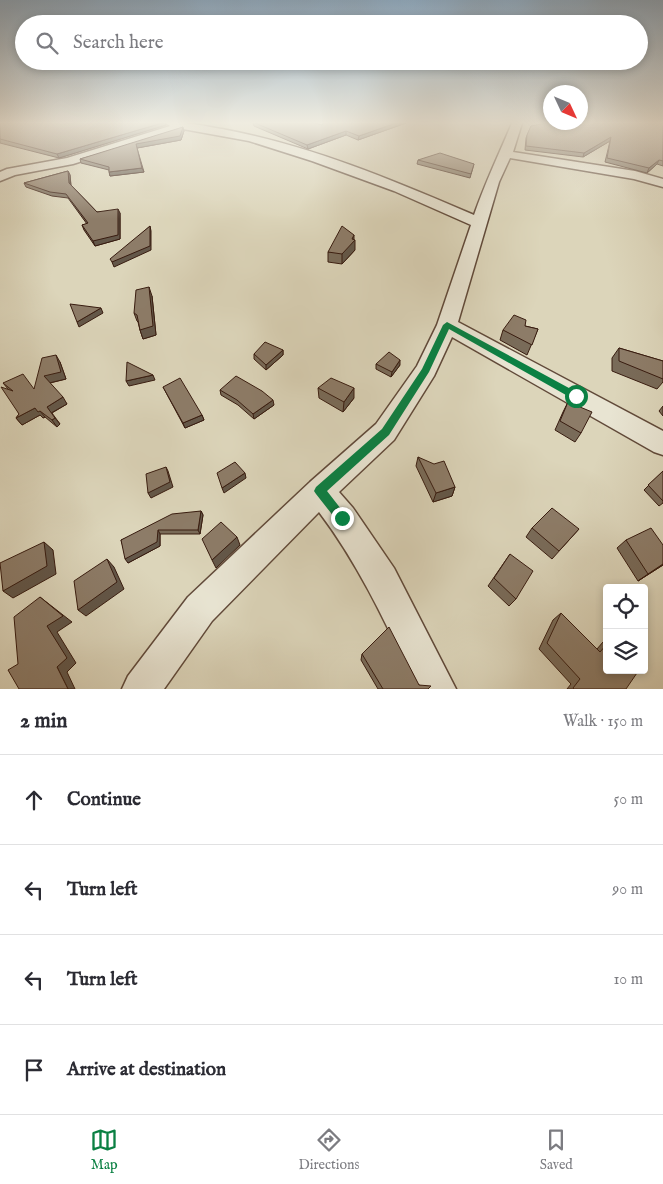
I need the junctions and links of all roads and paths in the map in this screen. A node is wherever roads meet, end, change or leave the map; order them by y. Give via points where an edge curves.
1 (86, 155) edge
2 (308, 155) edge
3 (505, 155) edge
4 (512, 155) edge
5 (0, 177) edge
6 (660, 179) edge
7 (479, 223) junction
8 (447, 325) junction
9 (663, 444) edge
10 (320, 491) junction
11 (141, 689) edge
12 (437, 689) edge

1 - 5 street
2 - 7 street via 428,200
3 - 7 street via 492,182
4 - 6 street
7 - 8 street
8 - 9 street
8 - 10 street via 426,370 385,432
10 - 11 street via 200,610
10 - 12 street via 342,518 382,580

